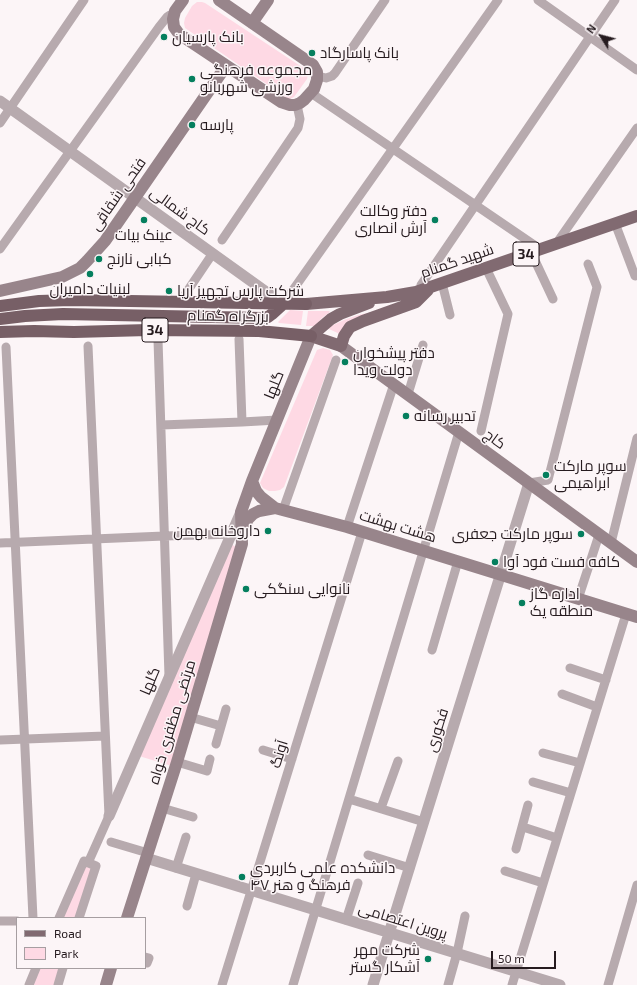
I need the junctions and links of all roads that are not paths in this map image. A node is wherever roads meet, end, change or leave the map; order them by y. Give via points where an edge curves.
1 (84, 0) edge
2 (219, 0) edge
3 (268, 0) edge
4 (385, 0) edge
5 (498, 0) edge
6 (538, 0) edge
7 (615, 0) edge
8 (178, 5) edge
9 (252, 23) junction
10 (590, 37) junction
11 (226, 66) junction
12 (637, 70) edge
13 (318, 76) junction
14 (311, 93) junction
15 (0, 101) edge
16 (297, 105) junction
17 (10, 108) junction
18 (0, 123) edge
19 (637, 128) edge
20 (393, 149) junction
21 (70, 151) junction
22 (136, 198) junction
23 (476, 205) junction
24 (637, 216) edge
25 (615, 223) junction
26 (222, 240) dead end
27 (556, 244) junction
28 (0, 249) edge
29 (536, 251) junction
30 (213, 254) junction
31 (588, 264) dead end
32 (486, 268) junction
33 (634, 276) dead end
34 (442, 283) junction
35 (426, 286) junction
36 (0, 291) edge
37 (387, 297) junction
38 (553, 299) dead end
39 (180, 302) junction
40 (283, 304) junction
41 (306, 304) joint
42 (0, 306) edge
43 (450, 315) dead end
44 (0, 319) edge
45 (0, 332) edge
46 (311, 336) junction
47 (240, 339) dead end
48 (158, 340) dead end
49 (423, 345) dead end
50 (88, 346) dead end
51 (341, 346) junction
52 (6, 347) dead end
53 (336, 360) dead end
54 (394, 384) junction
55 (408, 394) junction
56 (277, 420) junction
57 (242, 422) junction
58 (161, 424) junction
59 (481, 431) dead end
60 (459, 432) junction
61 (637, 438) edge
62 (252, 482) junction
63 (529, 483) junction
64 (279, 509) junction
65 (347, 527) junction
66 (362, 532) junction
67 (236, 534) junction
68 (164, 536) junction
69 (96, 538) junction
70 (598, 538) dead end
71 (15, 542) junction
72 (0, 543) edge
73 (611, 543) junction
74 (424, 551) junction
75 (458, 561) junction
76 (637, 562) edge
77 (501, 575) junction
78 (578, 599) junction
79 (631, 616) edge
80 (432, 650) dead end
81 (570, 668) dead end
82 (169, 678) junction
83 (606, 680) junction
84 (562, 694) dead end
85 (597, 706) junction
86 (226, 709) dead end
87 (190, 717) junction
88 (221, 726) junction
89 (105, 736) junction
90 (24, 739) junction
91 (0, 740) edge
92 (216, 744) dead end
93 (263, 750) dead end
94 (544, 753) dead end
95 (210, 759) dead end
96 (292, 759) junction
97 (398, 761) dead end
98 (177, 762) junction
99 (580, 763) junction
100 (533, 782) dead end
101 (571, 793) junction
102 (349, 799) junction
103 (528, 805) dead end
104 (162, 808) junction
105 (381, 808) junction
106 (109, 816) junction
107 (193, 817) dead end
108 (424, 822) junction
109 (523, 827) junction
110 (186, 837) dead end
111 (557, 838) junction
112 (111, 842) dead end
113 (516, 849) dead end
114 (368, 855) dead end
115 (147, 856) junction
116 (88, 862) junction
117 (176, 868) junction
118 (410, 868) junction
119 (506, 871) dead end
120 (196, 874) junction
121 (358, 883) dead end
122 (543, 883) junction
123 (637, 886) edge
124 (251, 891) junction
125 (187, 906) dead end
126 (315, 910) junction
127 (465, 916) dead end
128 (33, 917) edge
129 (58, 917) edge
130 (79, 917) edge
131 (127, 917) edge
132 (346, 920) junction
133 (0, 921) edge
134 (16, 921) edge
135 (390, 933) junction
136 (457, 954) junction
137 (36, 969) edge
138 (63, 969) edge
139 (111, 969) edge
140 (516, 972) junction
141 (29, 985) edge
142 (58, 985) edge
143 (106, 985) edge
144 (222, 985) edge
145 (293, 985) edge
146 (373, 985) edge
147 (448, 985) edge
148 (512, 985) edge
149 (560, 985) edge
150 (608, 985) edge

1 - 17 street
2 - 9 main road
3 - 9 main road
4 - 13 street via 335,73 326,78
5 - 20 street
6 - 10 street
7 - 10 street
8 - 11 main road via 173,22 177,31
8 - 21 street via 159,27
9 - 13 main road via 313,65
10 - 12 street
10 - 23 street
11 - 16 main road via 281,102
11 - 22 main road, فتحی شقاقی
13 - 14 main road
14 - 16 main road
14 - 20 street
15 - 17 street, کاج شمالی
16 - 26 street via 300,119 298,128
17 - 18 street
17 - 21 street, کاج شمالی
19 - 27 street
20 - 23 street
20 - 40 street
21 - 22 street, کاج شمالی
21 - 28 street
22 - 30 street, کاج شمالی
22 - 36 main road, فتحی شقاقی via 105,241 80,268 62,277
23 - 29 street
23 - 35 street
24 - 25 main road, شهید گمنام / 34
25 - 27 main road, شهید گمنام / 34
25 - 33 street
27 - 29 main road, شهید گمنام / 34
29 - 32 main road, شهید گمنام / 34
29 - 38 street
30 - 39 street
30 - 40 street, کاج شمالی
31 - 63 street via 597,287 548,480
32 - 34 main road, شهید گمنام / 34
32 - 59 street via 508,314
34 - 35 main road, شهید گمنام / 34
34 - 43 street
35 - 37 main road, شهید گمنام / 34 via 416,292
35 - 51 main road via 416,302 350,327
37 - 41 main road, شهید گمنام / 34
37 - 46 main road, 34 via 340,314
39 - 40 highway, بزرگراه گمنام / 34
39 - 42 highway, بزرگراه گمنام / 34 via 71,300
40 - 41 highway, بزرگراه گمنام / 34
40 - 44 highway via 268,317 262,318 63,314
45 - 46 highway, بزرگراه گمنام / 34 via 259,331
46 - 51 main road, کاج
46 - 56 main road, گلها
47 - 57 street
48 - 58 street
49 - 55 street
50 - 69 street
51 - 54 main road, کاج
52 - 71 street
53 - 64 street
54 - 55 main road, کاج
54 - 65 street
55 - 60 main road, کاج
56 - 57 street
56 - 62 main road, گلها
57 - 58 street
58 - 68 street
60 - 63 main road, کاج
60 - 74 street
61 - 73 street
62 - 64 main road, هشت بهشت via 261,497
62 - 67 main road, گلها
63 - 73 main road, کاج
63 - 77 street, فکوری
64 - 65 main road, هشت بهشت
64 - 67 main road via 266,509 253,514
65 - 66 main road, هشت بهشت
66 - 74 main road, هشت بهشت
66 - 96 street, آونگ
67 - 68 street
67 - 82 street, گلها
67 - 87 main road, مرتضی مظفری خواه via 242,544
68 - 69 street
68 - 82 street
69 - 71 street
69 - 89 street
70 - 78 street
71 - 72 street
71 - 90 street
73 - 76 main road, کاج
74 - 75 main road, هشت بهشت
74 - 102 street
75 - 77 main road, هشت بهشت
75 - 80 street
77 - 78 main road, هشت بهشت
77 - 108 street, فکوری
78 - 79 main road, هشت بهشت
79 - 83 street
81 - 83 street
82 - 106 street, گلها
83 - 85 street
84 - 85 street
85 - 99 street
86 - 88 street
87 - 88 street
87 - 98 main road, مرتضی مظفری خواه
88 - 92 street
89 - 90 street
89 - 106 street
90 - 91 street
90 - 128 street
93 - 96 street
94 - 99 street
95 - 98 street via 207,771
96 - 124 street, آونگ
97 - 105 street
98 - 104 main road, مرتضی مظفری خواه
99 - 101 street
100 - 101 street
101 - 111 street
102 - 105 street
102 - 126 street
103 - 109 street
104 - 107 street
104 - 115 main road, مرتضی مظفری خواه
105 - 108 street
106 - 116 street, گلها
108 - 118 street, فکوری
109 - 111 street
109 - 113 street
110 - 117 street
111 - 122 street
112 - 115 street
114 - 118 street
115 - 117 street, پروین اعتصامی
115 - 131 main road, مرتضی مظفری خواه
116 - 129 street, گلها via 83,861
116 - 130 street via 96,866
117 - 120 street, پروین اعتصامی
118 - 135 street, فکوری
119 - 122 street
120 - 124 street, پروین اعتصامی
120 - 125 street
121 - 132 street
122 - 140 street
123 - 150 street
124 - 126 street, پروین اعتصامی
124 - 144 street, آونگ
126 - 132 street, پروین اعتصامی
126 - 145 street
127 - 136 street
132 - 135 street, پروین اعتصامی
133 - 134 street
135 - 136 street, پروین اعتصامی
135 - 146 street, فکوری
136 - 140 street, پروین اعتصامی
136 - 147 street
137 - 141 street
138 - 142 street
139 - 143 main road
140 - 148 street
140 - 149 street, پروین اعتصامی

